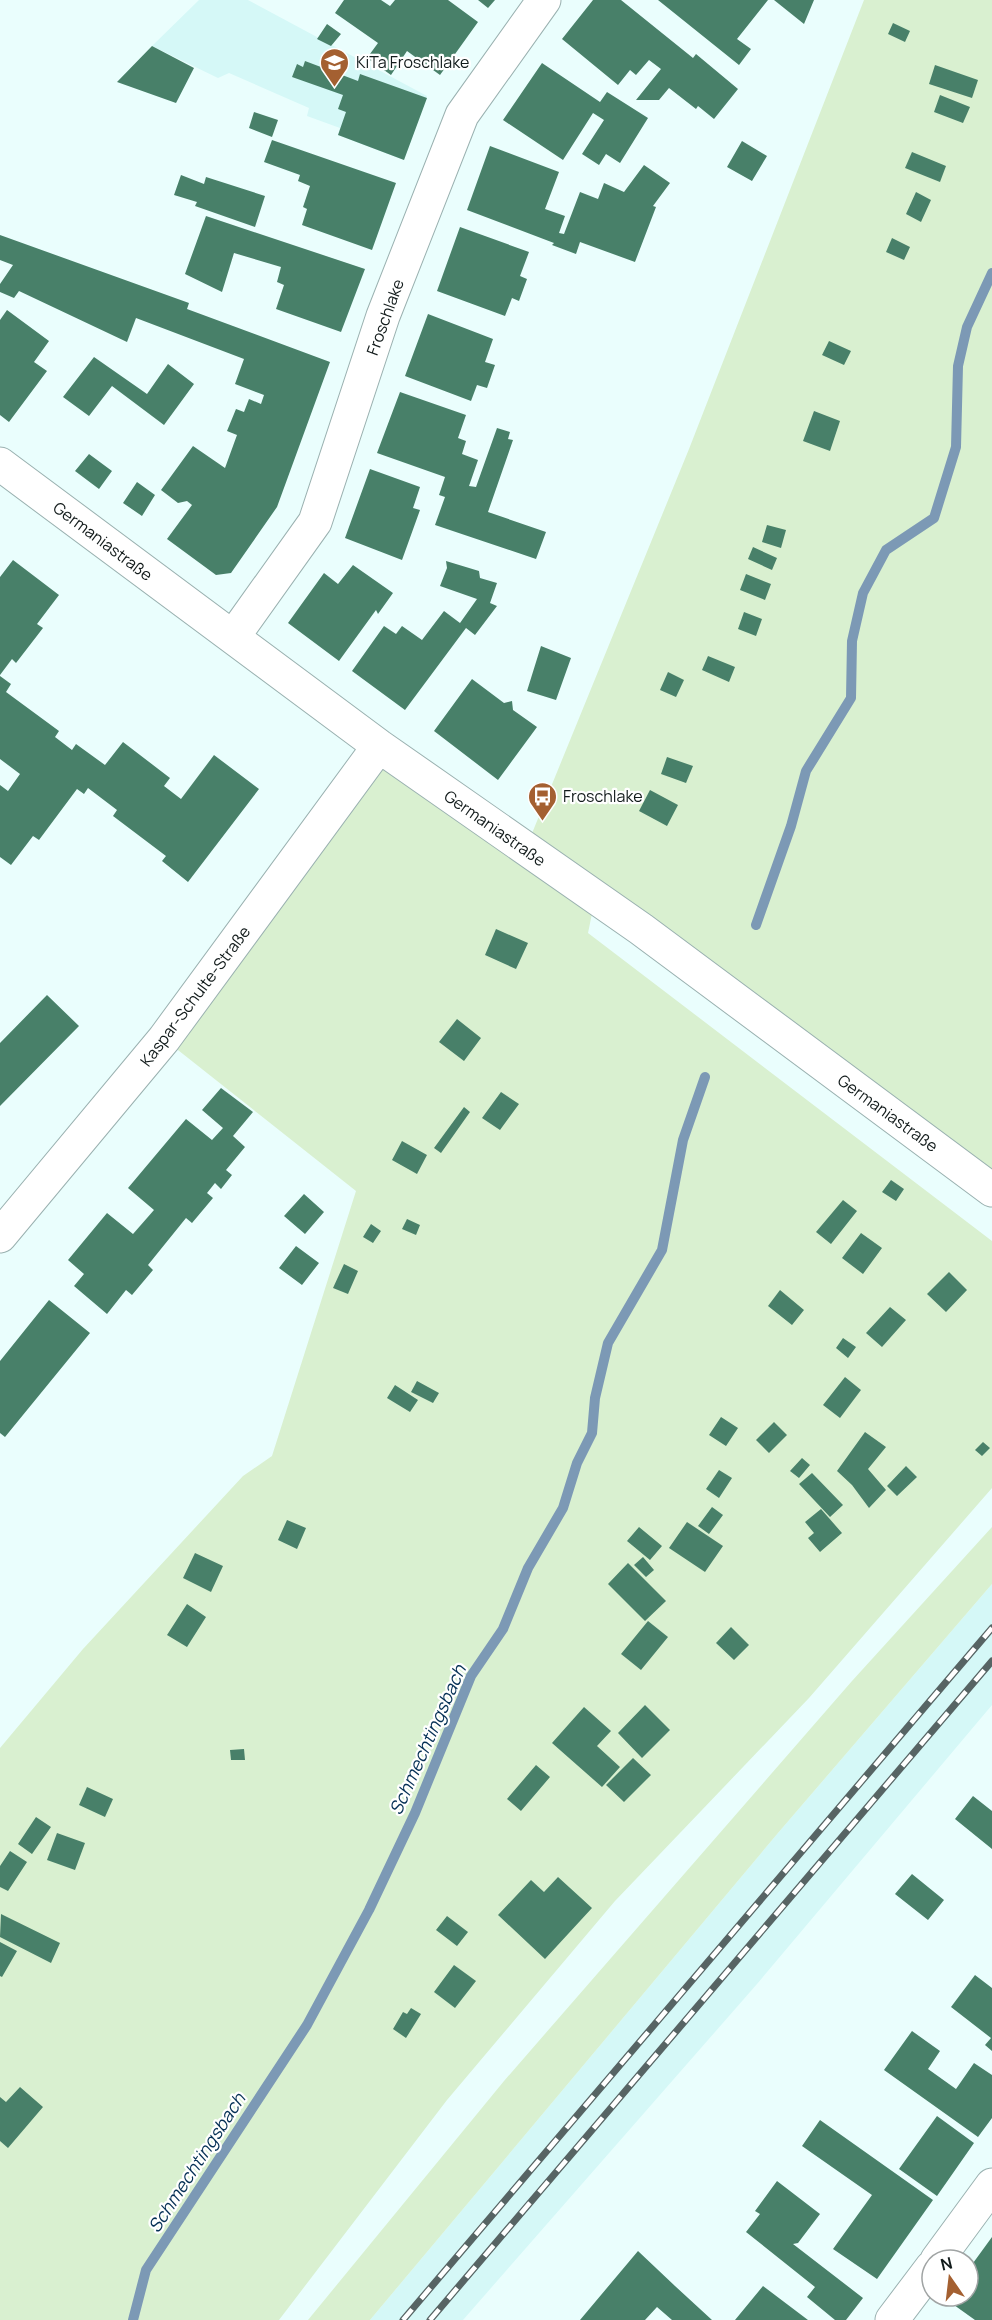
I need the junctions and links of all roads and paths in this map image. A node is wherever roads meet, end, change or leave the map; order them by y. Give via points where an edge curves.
1 (544, 0) edge
2 (0, 464) edge
3 (233, 637) junction
4 (379, 746) junction
5 (992, 1190) edge
6 (0, 1236) edge
7 (992, 2185) edge
8 (946, 2248) edge
9 (920, 2290) edge
10 (908, 2314) edge

1 - 3 street, Froschlake via 462,115 383,316 315,522
2 - 3 street, Germaniastraße
3 - 4 street, Germaniastraße
4 - 5 street, Germaniastraße via 641,929
4 - 6 street, Kaspar-Schulte-Straße via 164,1039
7 - 8 street
9 - 10 street

